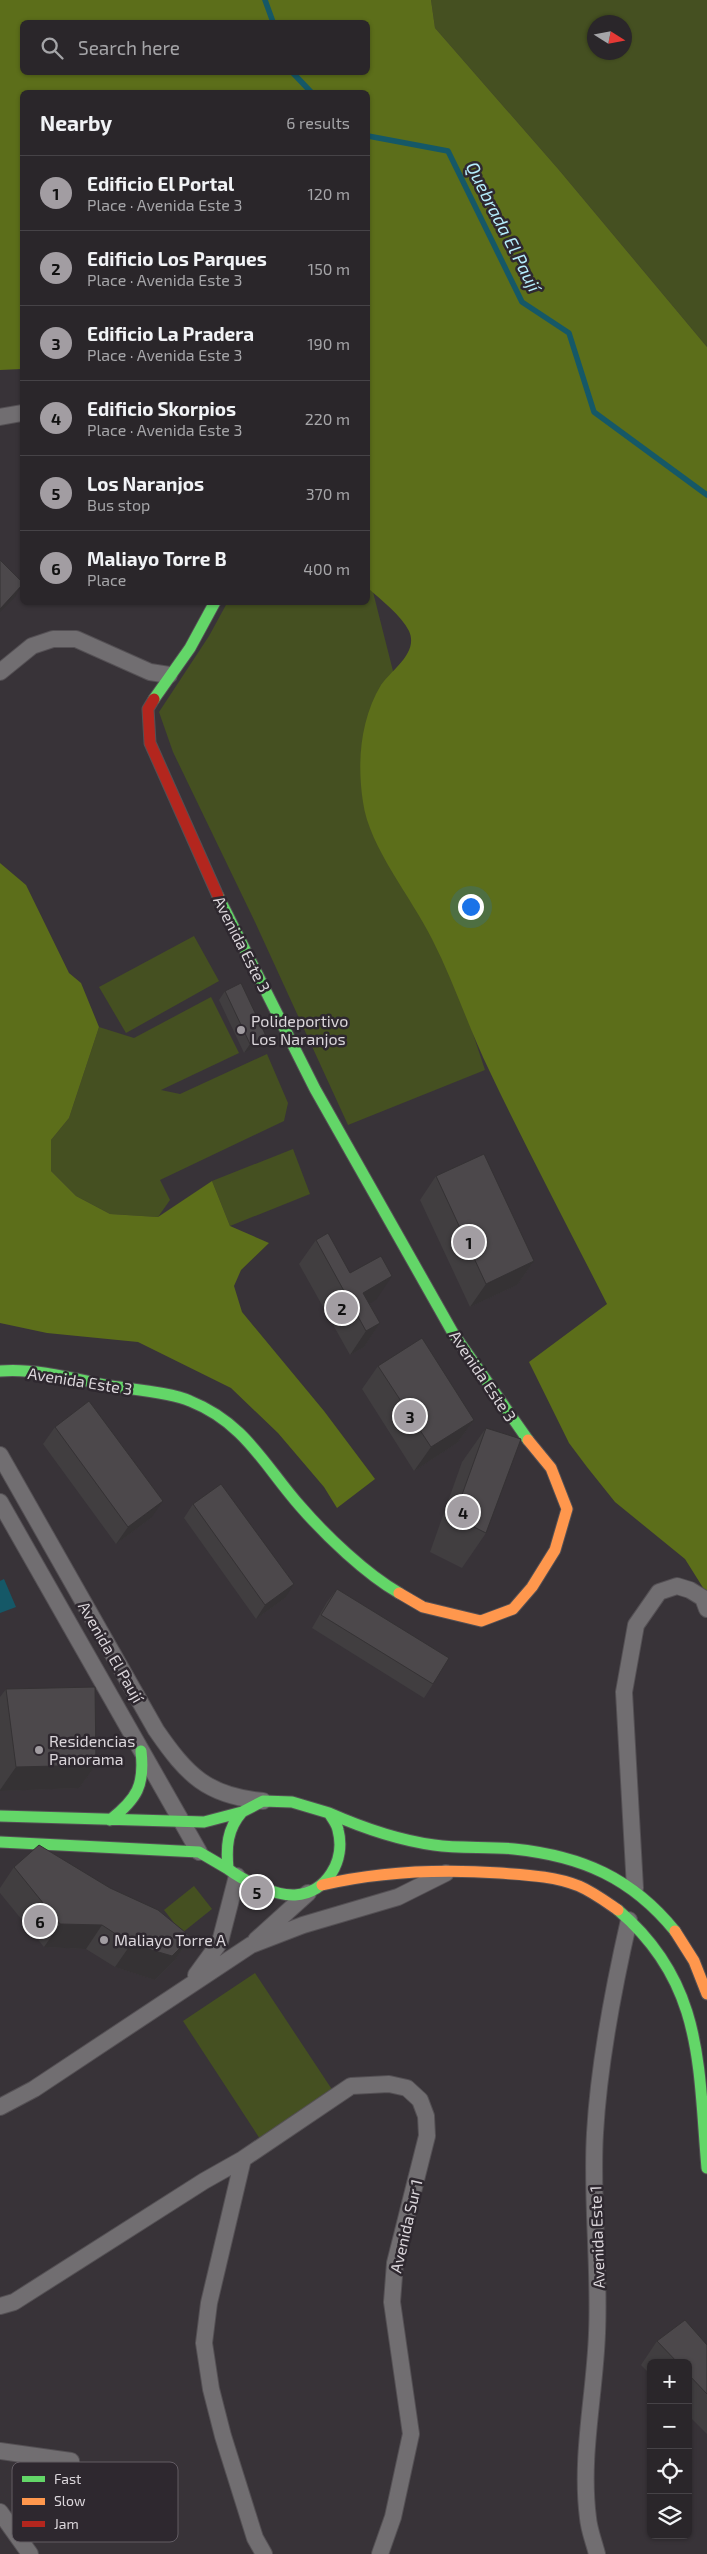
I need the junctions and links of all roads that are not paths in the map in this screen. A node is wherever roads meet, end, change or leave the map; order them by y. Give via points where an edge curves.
1 (20, 413) edge
2 (0, 417) edge
3 (213, 605) edge
4 (0, 672) edge
5 (169, 675) junction
6 (0, 1370) edge
7 (0, 1455) edge
8 (0, 1502) edge
9 (707, 1608) edge
10 (141, 1751) junction
11 (263, 1801) junction
12 (242, 1812) junction
13 (329, 1813) junction
14 (0, 1816) edge
15 (110, 1820) junction
16 (182, 1821) junction
17 (0, 1842) edge
18 (199, 1852) junction
19 (451, 1870) junction
20 (232, 1872) junction
21 (635, 1888) junction
22 (315, 1889) junction
23 (630, 1920) junction
24 (251, 1945) junction
25 (183, 1989) junction
26 (707, 1994) edge
27 (0, 2107) edge
28 (243, 2159) junction
29 (707, 2168) edge
30 (0, 2306) edge
31 (0, 2451) edge
32 (71, 2461) dead end
33 (0, 2512) edge
34 (12, 2529) edge
35 (21, 2542) edge
36 (30, 2554) edge
37 (264, 2554) edge
38 (380, 2554) edge
39 (598, 2554) edge

1 - 2 street
3 - 5 main road, Avenida Este 3 via 190,648
4 - 5 street via 32,646 53,639 76,639 150,672
5 - 6 main road, Avenida Este 3 via 148,709 150,743 208,876 316,1089 454,1333 514,1423 551,1468 567,1509 555,1550 532,1587 513,1609 481,1621 423,1607 375,1579 301,1507 249,1440 218,1416 189,1400 69,1378
7 - 11 street, Avenida El Paují via 156,1730 178,1761 213,1790
8 - 10 street, Avenida El Paují
9 - 21 street via 703,1598 677,1586 659,1592 636,1624 624,1692
10 - 15 main road via 143,1776 138,1794
10 - 16 street, Avenida El Paují
11 - 12 main road
11 - 13 main road via 292,1802
12 - 16 main road via 204,1822
12 - 20 main road via 229,1831
13 - 21 main road via 408,1841 447,1847 528,1851 580,1861
13 - 22 main road via 338,1829 340,1850 334,1872
14 - 15 main road
15 - 16 main road
16 - 18 street, Avenida El Paují
17 - 18 main road
18 - 20 main road
19 - 22 main road via 385,1872
19 - 23 main road via 557,1880 604,1900
19 - 24 street via 398,1897
20 - 22 main road via 254,1885 286,1894
20 - 25 street via 220,1942
21 - 26 main road via 678,1934
22 - 24 street
23 - 29 main road via 646,1935 674,1978 693,2029
23 - 39 street, Avenida Este 1 via 600,2081 595,2134 598,2300 596,2372 587,2475 588,2518
24 - 25 street
25 - 27 street via 34,2089
28 - 30 street, Avenida Sur 1 via 14,2302
28 - 37 street via 209,2303 204,2342 223,2436 255,2538
28 - 38 street, Avenida Sur 1 via 350,2086 390,2084 407,2088 420,2100 426,2116 427,2136 395,2263 392,2302 411,2434 393,2517
31 - 32 street
33 - 34 street
35 - 36 street

